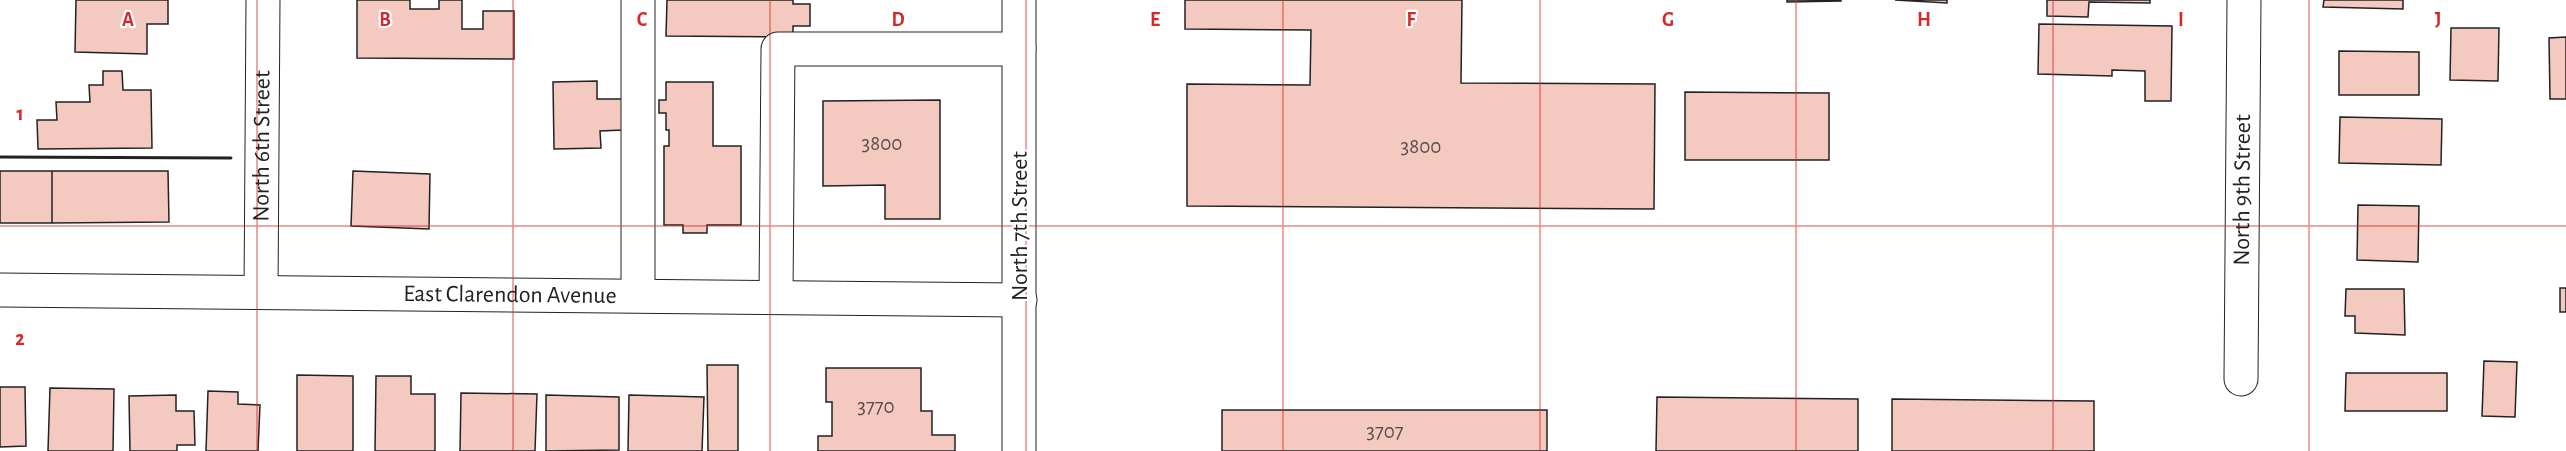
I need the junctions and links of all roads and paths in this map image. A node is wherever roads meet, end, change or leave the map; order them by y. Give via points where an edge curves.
1 (263, 0) edge
2 (639, 0) edge
3 (1019, 0) edge
4 (2244, 0) edge
5 (1019, 49) junction
6 (0, 290) edge
7 (261, 292) junction
8 (638, 295) junction
9 (776, 297) junction
10 (1020, 300) junction
11 (2241, 379) dead end
12 (1019, 451) edge

1 - 7 street, North 6th Street
2 - 8 street
3 - 5 street, North 7th Street
4 - 11 street, North 9th Street
5 - 9 street via 778,49
5 - 10 street, North 7th Street
6 - 7 street, East Clarendon Avenue
7 - 8 street, East Clarendon Avenue
8 - 9 street, East Clarendon Avenue
9 - 10 street, East Clarendon Avenue
10 - 12 street, North 7th Street

